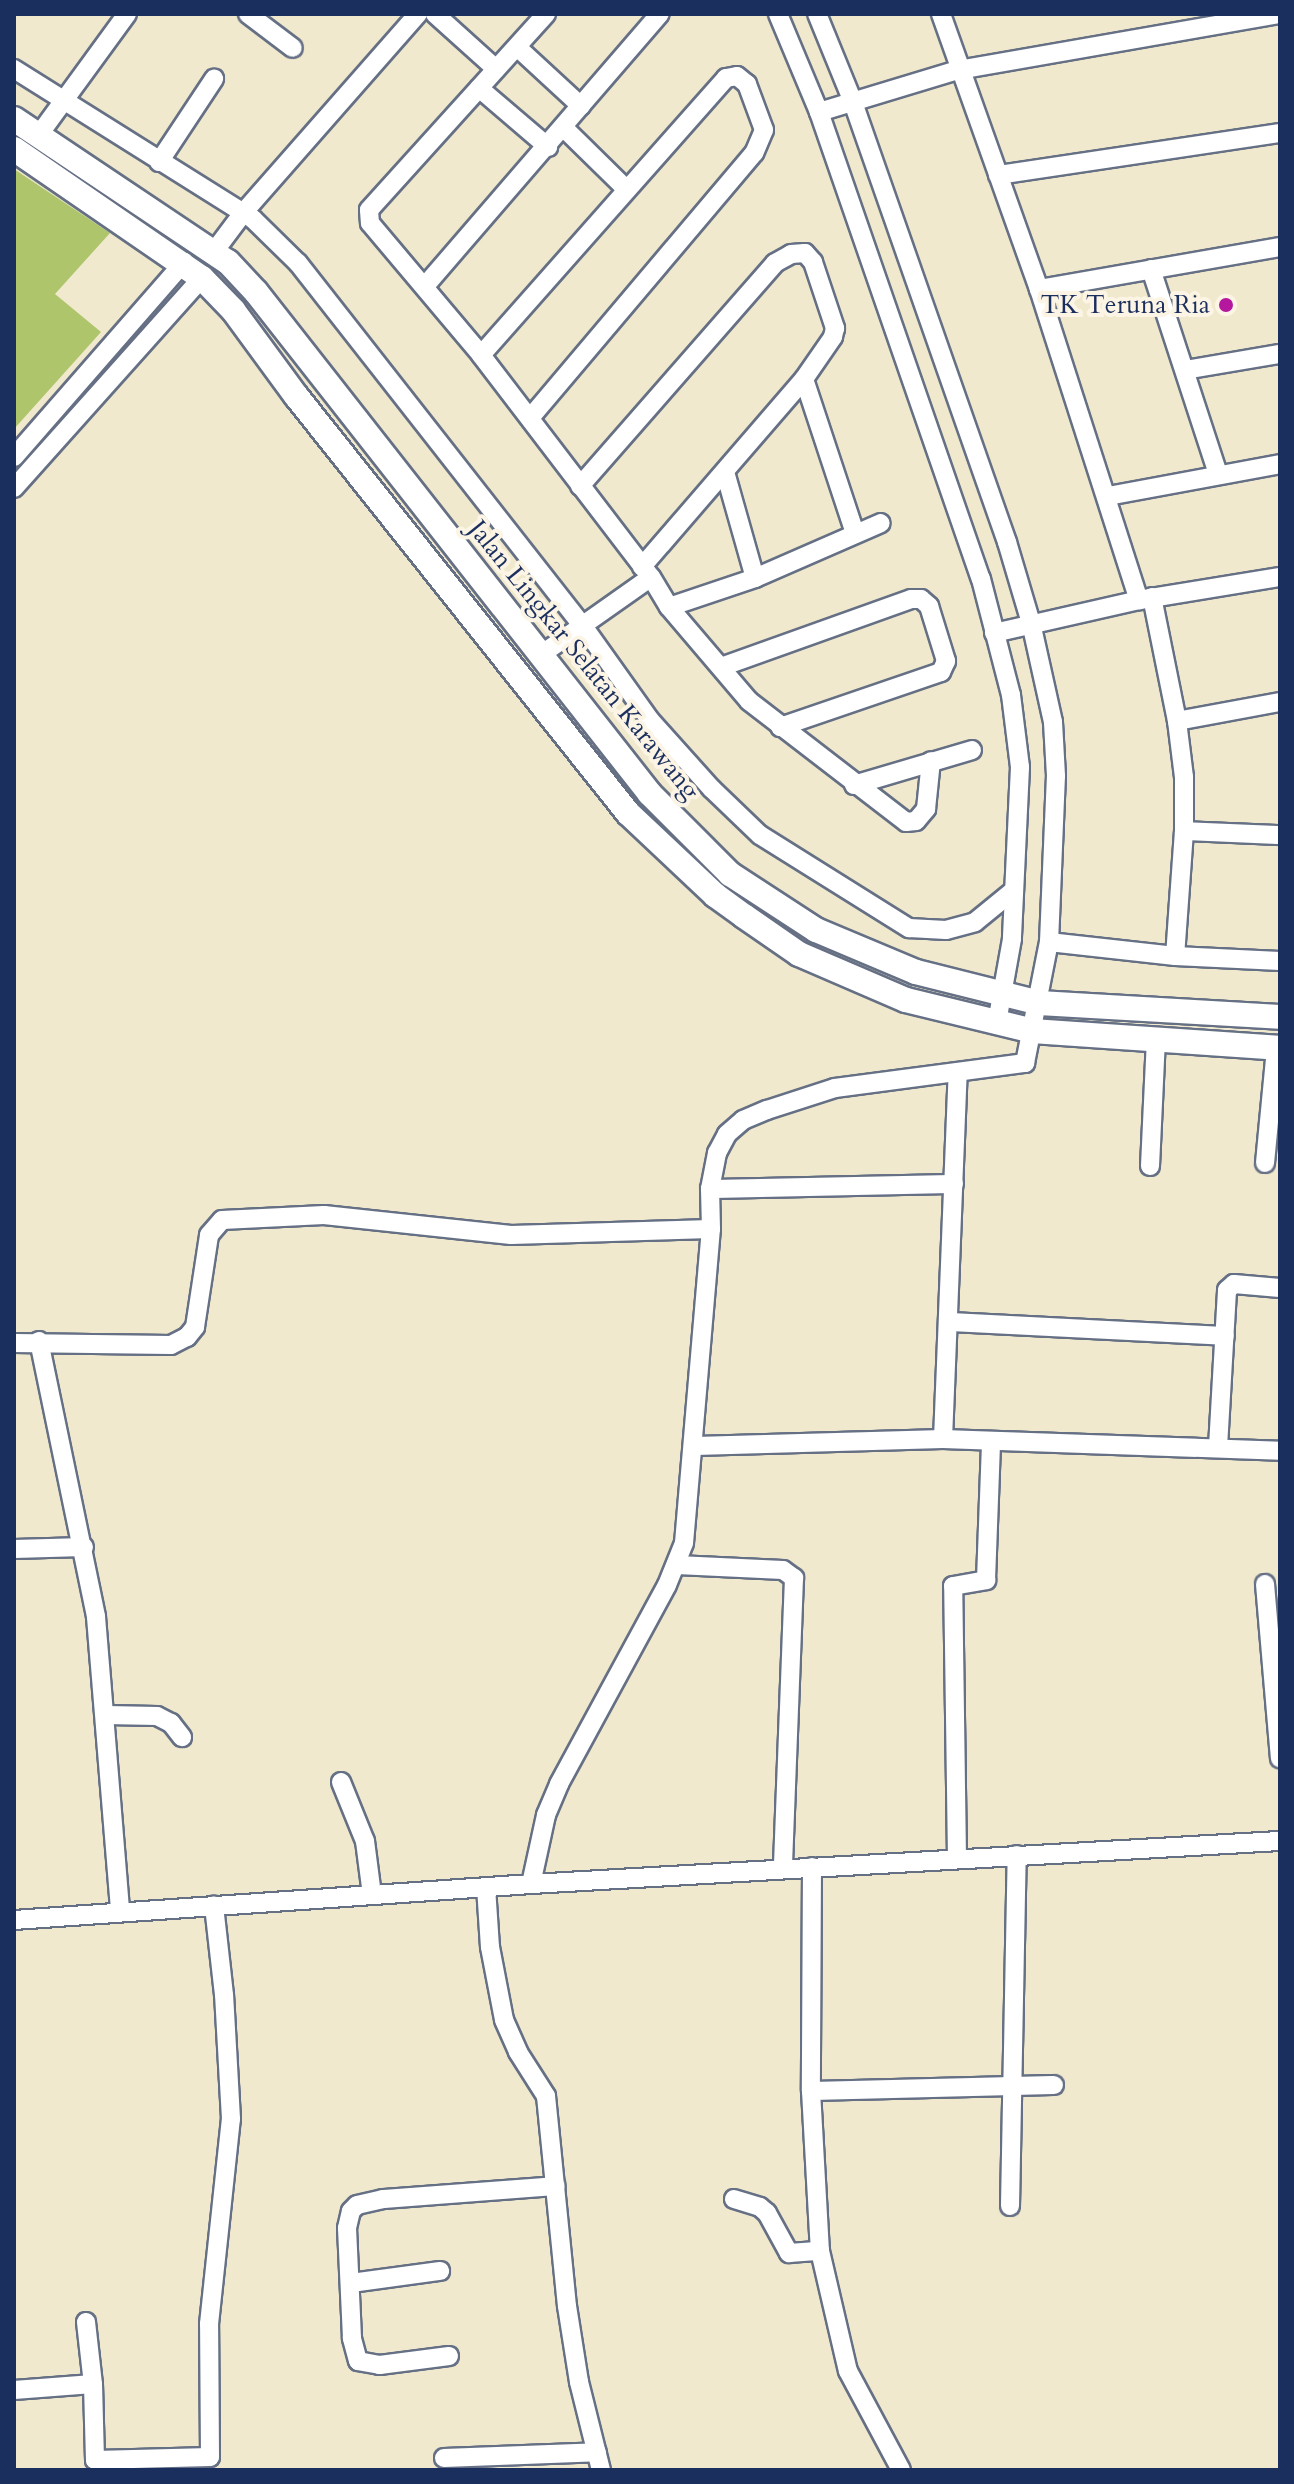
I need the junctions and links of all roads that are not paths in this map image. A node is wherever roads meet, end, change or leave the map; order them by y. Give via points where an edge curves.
1 (127, 14) edge
2 (418, 14) edge
3 (435, 14) edge
4 (546, 14) edge
5 (660, 14) edge
6 (778, 14) edge
7 (817, 14) edge
8 (941, 14) edge
9 (1278, 14) edge
10 (257, 16) edge
11 (517, 47) junction
12 (293, 48) dead end
13 (14, 69) edge
14 (496, 69) junction
15 (958, 70) junction
16 (214, 79) dead end
17 (479, 88) junction
18 (63, 100) junction
19 (853, 102) junction
20 (581, 106) junction
21 (819, 112) junction
22 (14, 119) edge
23 (564, 128) junction
24 (1280, 133) edge
25 (38, 136) junction
26 (548, 147) junction
27 (14, 149) edge
28 (159, 162) junction
29 (998, 175) junction
30 (627, 190) junction
31 (243, 213) junction
32 (1280, 247) edge
33 (213, 253) junction
34 (1151, 269) junction
35 (193, 270) junction
36 (425, 286) junction
37 (1039, 289) junction
38 (155, 299) junction
39 (172, 309) junction
40 (1280, 354) edge
41 (481, 355) junction
42 (1185, 370) junction
43 (804, 379) junction
44 (530, 418) junction
45 (14, 457) edge
46 (1280, 464) edge
47 (725, 472) junction
48 (1218, 474) junction
49 (580, 486) junction
50 (14, 488) edge
51 (1108, 496) junction
52 (881, 523) dead end
53 (855, 533) junction
54 (478, 571) junction
55 (647, 572) junction
56 (1280, 577) edge
57 (755, 578) junction
58 (453, 589) junction
59 (1146, 599) junction
60 (669, 607) junction
61 (1031, 623) junction
62 (583, 626) junction
63 (994, 633) junction
64 (542, 654) junction
65 (721, 667) junction
66 (1280, 702) edge
67 (1177, 721) junction
68 (780, 727) junction
69 (972, 750) dead end
70 (931, 761) junction
71 (854, 785) junction
72 (1184, 831) junction
73 (1280, 835) edge
74 (1013, 891) junction
75 (1049, 942) junction
76 (1175, 956) junction
77 (1280, 961) edge
78 (1002, 994) junction
79 (1039, 1003) junction
80 (1280, 1017) edge
81 (997, 1022) junction
82 (1033, 1031) junction
83 (1156, 1039) junction
84 (1278, 1048) edge
85 (958, 1072) junction
86 (1265, 1163) dead end
87 (1150, 1166) dead end
88 (954, 1184) junction
89 (710, 1189) junction
90 (711, 1229) junction
91 (1280, 1288) edge
92 (950, 1322) junction
93 (1225, 1336) junction
94 (39, 1341) junction
95 (14, 1343) edge
96 (943, 1439) junction
97 (991, 1443) junction
98 (695, 1446) junction
99 (1218, 1447) junction
100 (1280, 1451) edge
101 (84, 1547) junction
102 (14, 1549) edge
103 (677, 1565) junction
104 (1265, 1584) dead end
105 (106, 1715) junction
106 (182, 1737) dead end
107 (1280, 1758) edge
108 (341, 1782) dead end
109 (1280, 1841) edge
110 (1017, 1855) junction
111 (957, 1859) junction
112 (812, 1867) junction
113 (783, 1869) junction
114 (531, 1884) junction
115 (486, 1887) junction
116 (372, 1895) junction
117 (214, 1906) junction
118 (120, 1912) junction
119 (14, 1920) edge
120 (1011, 2085) junction
121 (1054, 2085) dead end
122 (811, 2091) junction
123 (556, 2186) junction
124 (734, 2199) dead end
125 (1010, 2206) dead end
126 (820, 2251) junction
127 (440, 2271) dead end
128 (351, 2283) junction
129 (86, 2322) dead end
130 (449, 2356) dead end
131 (93, 2384) junction
132 (14, 2390) edge
133 (444, 2458) dead end
134 (599, 2461) edge
135 (901, 2470) edge

1 - 18 street
2 - 31 street
3 - 14 street
4 - 11 street
5 - 20 street
6 - 21 street
7 - 19 street
8 - 15 street
9 - 15 street
10 - 12 street
11 - 14 street
11 - 20 street
13 - 18 street
14 - 17 street
15 - 19 street
15 - 29 street
16 - 28 street
17 - 26 street
17 - 36 street via 369,210 370,223
18 - 25 street
18 - 28 street
19 - 21 street
19 - 61 street
20 - 23 street
21 - 63 street via 981,579
22 - 25 main road, Jalan Lingkar Selatan Karawang
23 - 26 street
23 - 30 street
24 - 29 street
25 - 33 main road, Jalan Lingkar Selatan Karawang
26 - 36 street
27 - 35 main road
28 - 31 street
29 - 37 street
30 - 41 street
30 - 44 street via 726,78 737,76 747,84 764,130 754,153
31 - 33 street
31 - 62 street via 307,275
32 - 34 street
33 - 54 main road, Jalan Lingkar Selatan Karawang via 256,292
34 - 37 street
34 - 42 street
35 - 38 street
35 - 39 street
35 - 58 main road via 233,310
36 - 41 street
37 - 51 street
38 - 39 street
38 - 45 street
39 - 50 street
40 - 42 street
41 - 44 street
42 - 48 street
43 - 47 street
43 - 49 street via 835,328 813,262 805,253 775,263
43 - 53 street
44 - 49 street
46 - 48 street
47 - 55 street
47 - 57 street
48 - 51 street
49 - 55 street
51 - 59 street
52 - 53 street
53 - 57 street
54 - 58 main road
54 - 64 main road, Jalan Lingkar Selatan Karawang
55 - 60 street
55 - 62 street
56 - 59 street
57 - 60 street
58 - 81 main road via 628,813 715,895 799,954 906,1000
59 - 61 street
59 - 67 street
60 - 65 street
61 - 63 street
61 - 75 street via 1055,749
62 - 64 street
62 - 74 street via 650,720 712,789 760,835 841,888 909,928 929,930 975,922
63 - 74 street via 1011,695 1020,767
64 - 78 main road, Jalan Lingkar Selatan Karawang via 650,794 730,874 816,930 916,972
65 - 68 street
65 - 68 street via 911,599 929,606 946,661 941,672
66 - 67 street
67 - 72 street
68 - 71 street
69 - 70 street
70 - 71 street
70 - 71 street via 926,809 911,823
72 - 73 street
72 - 76 street
74 - 78 street via 1012,939
75 - 76 street
75 - 79 street
76 - 77 street
78 - 79 main road, Jalan Lingkar Selatan Karawang
78 - 81 street
79 - 80 main road, Jalan Lingkar Selatan Karawang
79 - 82 street
81 - 82 main road
82 - 83 main road
82 - 85 street via 1025,1063
83 - 84 main road
83 - 87 street
84 - 86 street
85 - 88 street
85 - 89 street via 835,1088 743,1120 717,1153
88 - 89 street
88 - 92 street
89 - 90 street
90 - 94 street via 511,1235 324,1215 222,1220 209,1235 195,1327 187,1337 171,1345
90 - 98 street
91 - 93 street via 1229,1285
92 - 93 street
92 - 96 street
93 - 99 street
94 - 95 street
94 - 101 street
96 - 97 street
96 - 98 street
97 - 99 street
97 - 111 street via 986,1580 953,1586
98 - 103 street
99 - 100 street
101 - 102 street
101 - 105 street
103 - 113 street via 783,1570 794,1578
103 - 114 street via 559,1784 546,1815
104 - 107 street
105 - 106 street via 157,1716
105 - 118 street
108 - 116 street via 365,1841
109 - 110 street
110 - 111 street
110 - 120 street
111 - 112 street
112 - 113 street
112 - 122 street
113 - 114 street
114 - 115 street
115 - 116 street
115 - 123 street via 496,1991 518,2052 544,2087
116 - 117 street
117 - 118 street
117 - 131 street via 231,2119 209,2324 210,2457 95,2460
118 - 119 street
120 - 121 street
120 - 122 street
120 - 125 street
122 - 126 street
123 - 128 street via 357,2205 348,2219
123 - 134 street via 567,2306
124 - 126 street via 767,2213 789,2253
126 - 135 street via 844,2360
127 - 128 street
128 - 130 street via 358,2361 380,2365
129 - 131 street
131 - 132 street
133 - 134 street

